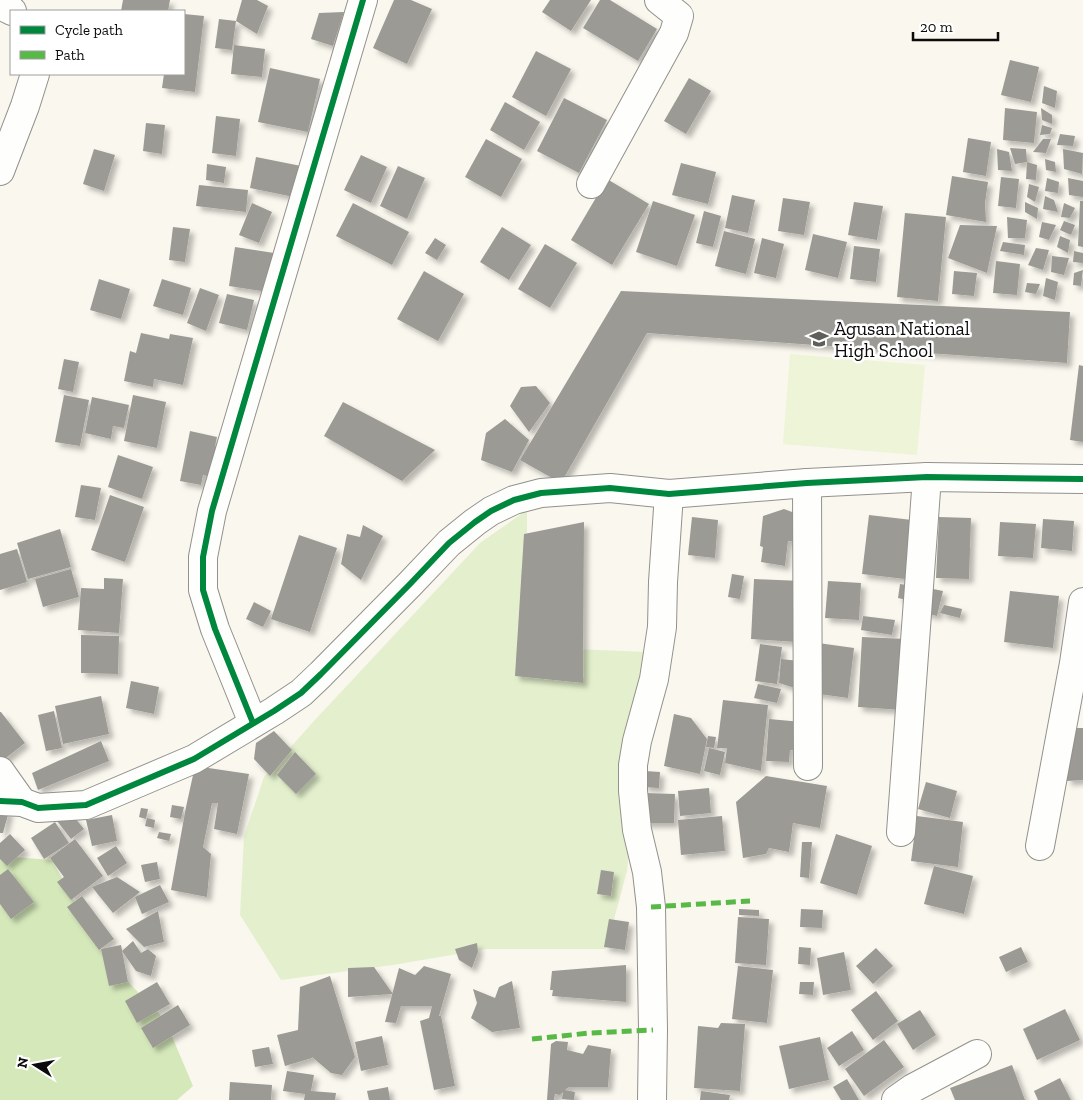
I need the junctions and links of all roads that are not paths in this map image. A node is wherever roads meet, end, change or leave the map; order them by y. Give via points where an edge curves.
1 (363, 0) edge
2 (659, 0) edge
3 (35, 75) edge
4 (0, 171) edge
5 (591, 184) dead end
6 (928, 477) junction
7 (1083, 479) edge
8 (807, 483) junction
9 (669, 494) junction
10 (1083, 602) edge
11 (253, 723) junction
12 (808, 766) dead end
13 (0, 771) edge
14 (11, 802) edge
15 (901, 832) dead end
16 (1040, 846) dead end
17 (977, 1054) dead end
18 (911, 1096) edge
19 (652, 1100) edge

1 - 11 street via 212,510 203,557 203,590
2 - 5 street via 679,16 674,33
3 - 4 street
6 - 7 street
6 - 8 street
6 - 15 street
8 - 9 street
8 - 12 street
9 - 11 street via 610,488 541,493 514,500 492,511 449,543 301,693
9 - 19 street via 662,627 654,679 633,765 632,791 651,907
10 - 16 street
11 - 14 street via 194,758 86,805 38,808
13 - 14 street
17 - 18 street

